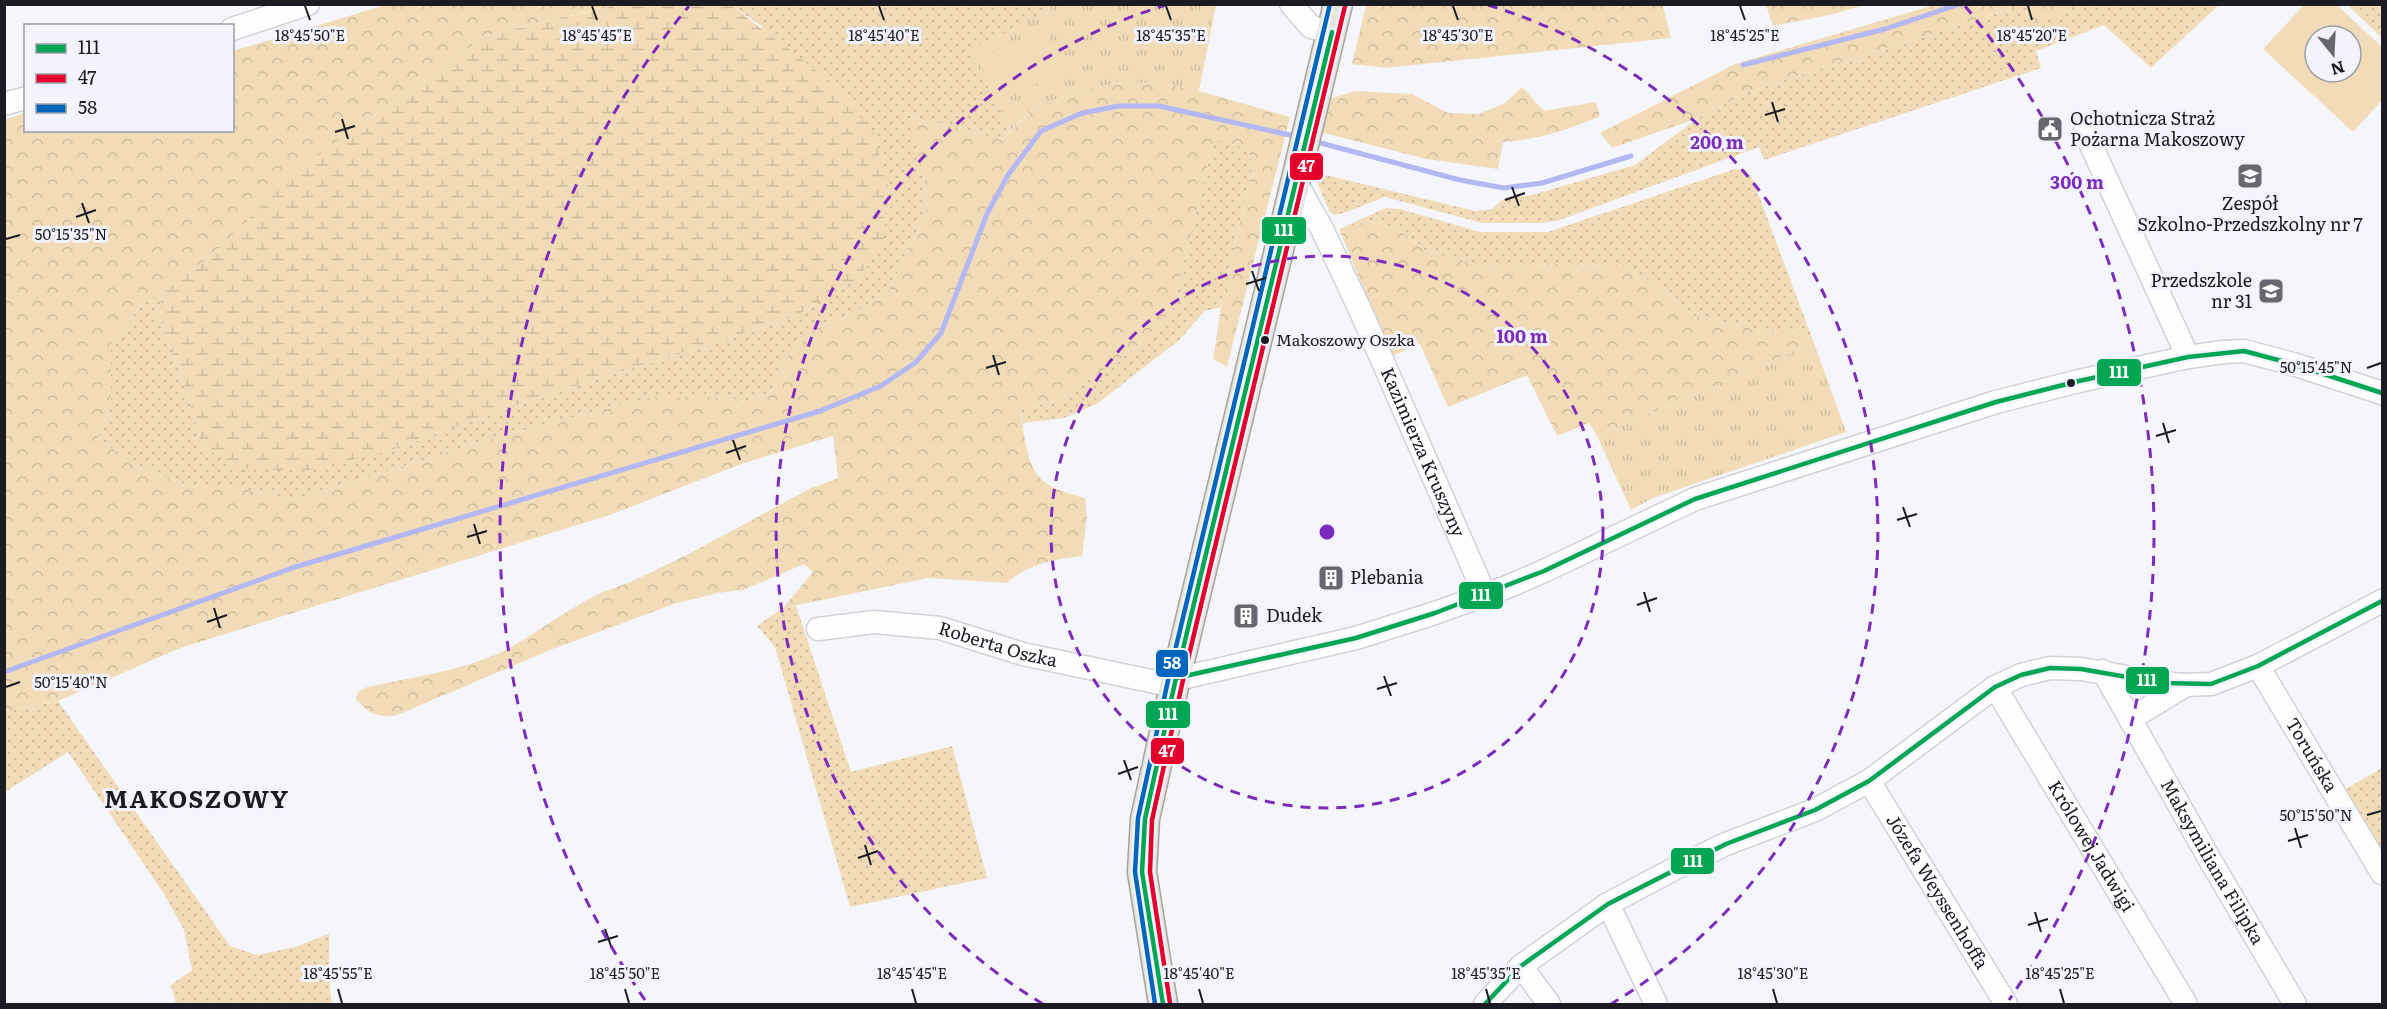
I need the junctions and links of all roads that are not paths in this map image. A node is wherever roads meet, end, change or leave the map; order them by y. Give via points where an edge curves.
1 (308, 4) edge
2 (1291, 4) edge
3 (1338, 4) edge
4 (234, 28) edge
5 (1332, 32) junction
6 (24, 99) edge
7 (4, 104) edge
8 (2085, 132) dead end
9 (1297, 174) junction
10 (2188, 357) junction
11 (2382, 393) edge
12 (1485, 595) junction
13 (2382, 601) edge
14 (818, 629) dead end
15 (2258, 666) junction
16 (2103, 671) junction
17 (1176, 678) junction
18 (2186, 686) junction
19 (1995, 687) junction
20 (2130, 719) junction
21 (1869, 781) junction
22 (2382, 873) edge
23 (1608, 904) junction
24 (1521, 966) junction
25 (1163, 1005) edge
26 (1485, 1005) edge
27 (1549, 1005) edge
28 (1656, 1005) edge
29 (2006, 1005) edge
30 (2186, 1005) edge
31 (2295, 1005) edge

1 - 4 street
2 - 5 street via 1311,27
3 - 5 main road
5 - 9 main road
6 - 7 street
8 - 10 street
9 - 12 street, Kazimierza Kruszyny
9 - 17 main road
10 - 11 street, Roberta Oszka via 2244,351
10 - 12 street, Roberta Oszka via 1996,402 1714,492
12 - 17 street, Roberta Oszka via 1356,638
13 - 15 street
14 - 17 street, Roberta Oszka via 874,622 940,628 1023,654 1160,683
15 - 18 street via 2211,684
15 - 22 street, Toruńska
16 - 18 street
16 - 19 street via 2050,668
16 - 20 street, Maksymiliana Filipka
17 - 25 main road via 1142,849 1145,898
18 - 20 street
19 - 21 street
19 - 30 street, Królowej Jadwigi
20 - 31 street, Maksymiliana Filipka
21 - 23 street via 1815,810 1726,844
21 - 29 street, Józefa Weyssenhoffa
23 - 24 street
23 - 28 street
24 - 26 street
24 - 27 street

